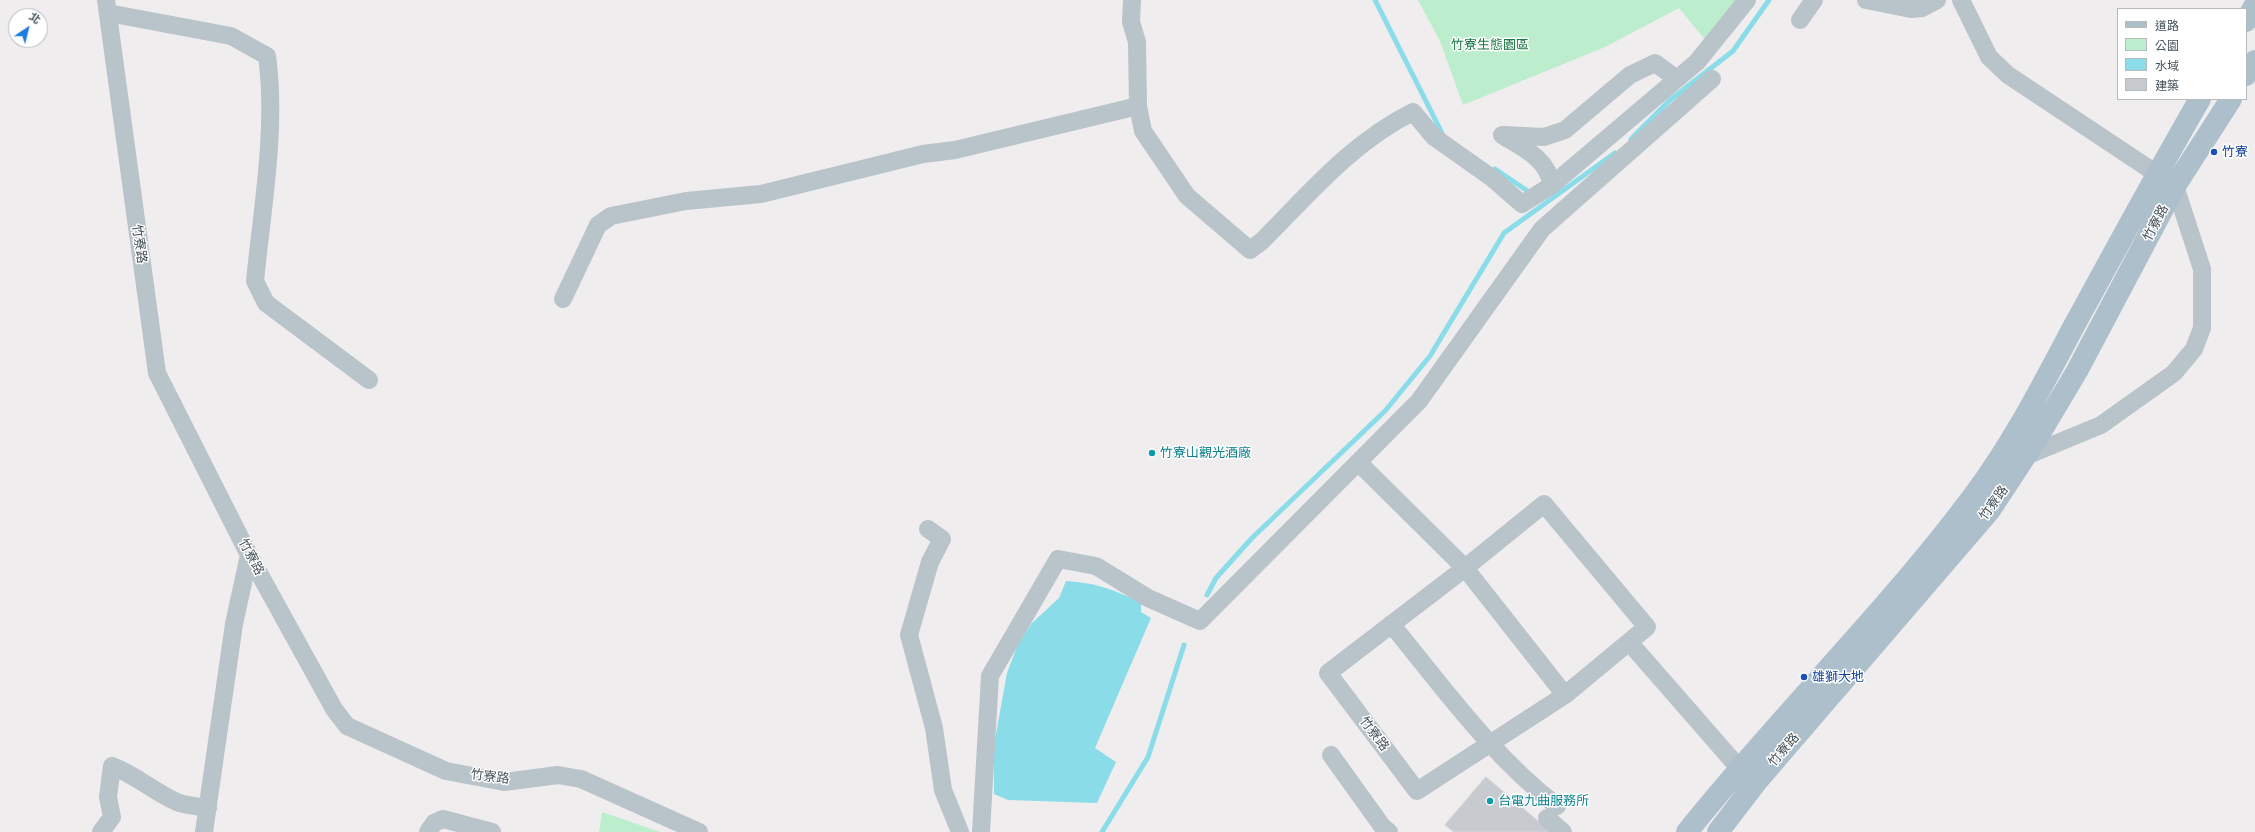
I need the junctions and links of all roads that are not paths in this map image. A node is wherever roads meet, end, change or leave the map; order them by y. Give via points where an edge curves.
1 (1132, 0) edge
2 (1747, 0) edge
3 (1814, 0) edge
4 (1866, 0) edge
5 (1937, 0) edge
6 (1961, 0) edge
7 (2255, 5) edge
8 (107, 7) edge
9 (2247, 19) edge
10 (1800, 20) dead end
11 (2255, 61) edge
12 (2247, 73) edge
13 (1677, 79) junction
14 (1712, 79) dead end
15 (2199, 100) edge
16 (2230, 100) edge
17 (1138, 106) junction
18 (2157, 173) junction
19 (1552, 185) junction
20 (2175, 186) junction
21 (563, 299) dead end
22 (369, 380) dead end
23 (2026, 456) junction
24 (1358, 462) junction
25 (928, 529) dead end
26 (249, 555) junction
27 (1465, 568) junction
28 (1391, 624) junction
29 (1629, 642) junction
30 (1565, 695) junction
31 (1490, 744) junction
32 (1331, 755) dead end
33 (1739, 768) junction
34 (1757, 781) junction
35 (208, 808) junction
36 (102, 832) edge
37 (204, 832) edge
38 (428, 832) edge
39 (492, 832) edge
40 (699, 832) edge
41 (960, 832) edge
42 (981, 832) edge
43 (1389, 832) edge
44 (1563, 832) edge
45 (1687, 832) edge
46 (1718, 832) edge

1 - 17 street via 1131,22 1137,42
2 - 13 street via 1697,62
3 - 10 street
4 - 5 street via 1911,9 1922,8
6 - 18 street via 1989,57 2008,75
7 - 9 main road
8 - 22 street via 231,36 267,56 271,88 270,118 255,281 266,304
8 - 26 street, 竹寮路 via 157,373
11 - 12 main road
13 - 19 street
13 - 19 street via 1655,63 1630,75 1565,130 1544,136 1502,135 1534,154 1550,173
14 - 24 street via 1542,229 1419,401
15 - 18 main road, 竹寮路
16 - 20 main road, 竹寮路
17 - 19 street via 1143,132 1187,196 1250,250 1348,155 1381,130 1413,112 1434,137 1492,178 1522,204
17 - 21 street via 955,150 923,154 761,194 686,200 611,216 598,225
18 - 20 street
18 - 33 main road, 竹寮路 via 2014,436 1974,495 1904,581
20 - 23 main road, 竹寮路 via 2077,371
20 - 23 street via 2202,269 2202,328 2194,349 2174,373 2101,425
23 - 34 main road, 竹寮路 via 1990,510
24 - 27 street
24 - 42 street via 1200,621 1148,598 1096,566 1058,560 990,676
25 - 41 street via 942,539 930,562 909,635 934,728 944,790
26 - 35 street via 234,624
26 - 40 street, 竹寮路 via 334,709 347,726 446,771 504,782 558,775 581,779
27 - 28 street, 竹寮路
27 - 29 street, 竹寮路 via 1544,504 1647,627
27 - 30 street
28 - 31 street
28 - 31 street, 竹寮路 via 1328,673 1417,791
29 - 30 street, 竹寮路
29 - 33 street
30 - 31 street, 竹寮路
31 - 44 street via 1533,787
32 - 43 street
33 - 34 street
33 - 45 main road, 竹寮路
34 - 46 main road, 竹寮路
35 - 36 street via 179,803 128,772 112,766 108,797 112,817
35 - 37 street
38 - 39 street via 434,823 443,819

